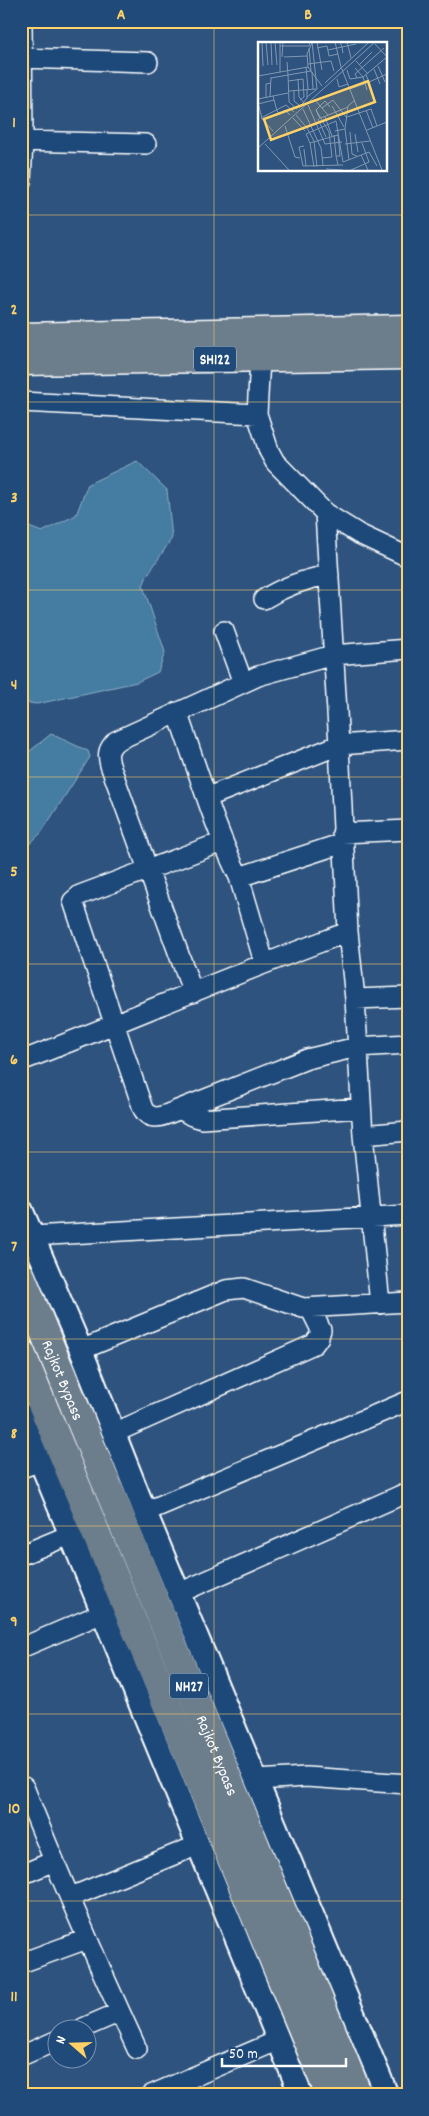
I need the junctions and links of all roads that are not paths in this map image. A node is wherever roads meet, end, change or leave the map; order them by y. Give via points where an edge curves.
1 (22, 21) edge
2 (22, 58) edge
3 (148, 62) dead end
4 (22, 141) edge
5 (146, 144) dead end
6 (21, 181) edge
7 (408, 329) edge
8 (255, 331) junction
9 (21, 337) edge
10 (158, 347) junction
11 (408, 355) edge
12 (260, 359) junction
13 (21, 361) edge
14 (21, 402) edge
15 (257, 414) junction
16 (325, 513) junction
17 (408, 557) edge
18 (328, 575) junction
19 (264, 599) dead end
20 (224, 631) dead end
21 (408, 648) edge
22 (333, 655) junction
23 (243, 683) junction
24 (177, 712) junction
25 (408, 740) edge
26 (339, 745) junction
27 (208, 797) junction
28 (408, 830) edge
29 (343, 838) junction
30 (222, 842) junction
31 (148, 868) junction
32 (239, 877) junction
33 (348, 932) junction
34 (264, 962) junction
35 (193, 993) junction
36 (408, 996) edge
37 (355, 999) junction
38 (114, 1026) junction
39 (408, 1044) edge
40 (356, 1047) junction
41 (21, 1062) edge
42 (361, 1108) junction
43 (180, 1109) junction
44 (408, 1131) edge
45 (363, 1135) junction
46 (21, 1209) edge
47 (408, 1215) edge
48 (371, 1217) junction
49 (32, 1236) junction
50 (21, 1276) edge
51 (408, 1302) edge
52 (380, 1304) junction
53 (310, 1308) junction
54 (81, 1350) junction
55 (21, 1353) edge
56 (408, 1401) edge
57 (21, 1414) edge
58 (114, 1433) junction
59 (31, 1464) edge
60 (408, 1492) edge
61 (145, 1512) junction
62 (72, 1534) junction
63 (21, 1555) edge
64 (179, 1593) junction
65 (105, 1612) junction
66 (21, 1648) edge
67 (257, 1780) junction
68 (408, 1784) edge
69 (22, 1785) edge
70 (198, 1845) junction
71 (54, 1861) junction
72 (21, 1875) edge
73 (71, 1898) junction
74 (87, 1939) junction
75 (21, 1963) edge
76 (120, 2012) junction
77 (98, 2022) edge
78 (279, 2040) junction
79 (48, 2044) edge
80 (137, 2049) dead end
81 (21, 2056) edge
82 (151, 2095) edge
83 (301, 2095) edge
84 (330, 2095) edge
85 (358, 2095) edge
86 (387, 2095) edge

1 - 2 street
2 - 3 street
2 - 4 street
4 - 5 street
4 - 6 street
7 - 8 main road, SH122
8 - 10 main road, SH122
8 - 12 street
9 - 10 main road, SH122
10 - 12 main road, SH122
10 - 13 main road, SH122
11 - 12 main road, SH122
12 - 15 street
14 - 15 street
15 - 16 street via 275,462
16 - 17 street via 359,534
16 - 18 street
18 - 19 street via 302,580
18 - 22 street
20 - 23 street
21 - 22 street
22 - 23 street
22 - 26 street
23 - 24 street
24 - 27 street
24 - 31 street via 116,741 109,748 108,756
25 - 26 street
26 - 27 street
26 - 29 street
27 - 30 street
28 - 29 street
29 - 32 street
29 - 33 street
30 - 31 street
30 - 32 street
31 - 35 street
31 - 38 street via 80,895 73,902
32 - 34 street
33 - 34 street
33 - 37 street
34 - 35 street
35 - 38 street
36 - 37 street
37 - 40 street
38 - 41 street
38 - 43 street via 147,1115 160,1117
39 - 40 street
40 - 42 street
40 - 43 street via 307,1059
42 - 43 street via 202,1119
42 - 45 street
44 - 45 street
45 - 48 street
46 - 49 street
47 - 48 street
48 - 49 street
48 - 52 street
49 - 54 street
50 - 85 main road, Rajkot Bypass / NH27
51 - 52 street
52 - 53 street
53 - 54 street via 294,1306 244,1288 226,1290
53 - 58 street via 321,1330 314,1344
54 - 58 street
55 - 84 main road, Rajkot Bypass / NH27
56 - 61 street
57 - 59 street
58 - 61 street
59 - 62 street
60 - 64 street
61 - 64 street
62 - 63 street
62 - 65 street
64 - 67 street
65 - 66 street
65 - 70 street
67 - 68 street via 306,1777
67 - 86 street
69 - 71 street
70 - 73 street
70 - 78 street
71 - 72 street
71 - 73 street
73 - 74 street
74 - 75 street
74 - 76 street
76 - 77 street
76 - 80 street
78 - 82 street
78 - 83 street
79 - 81 street

